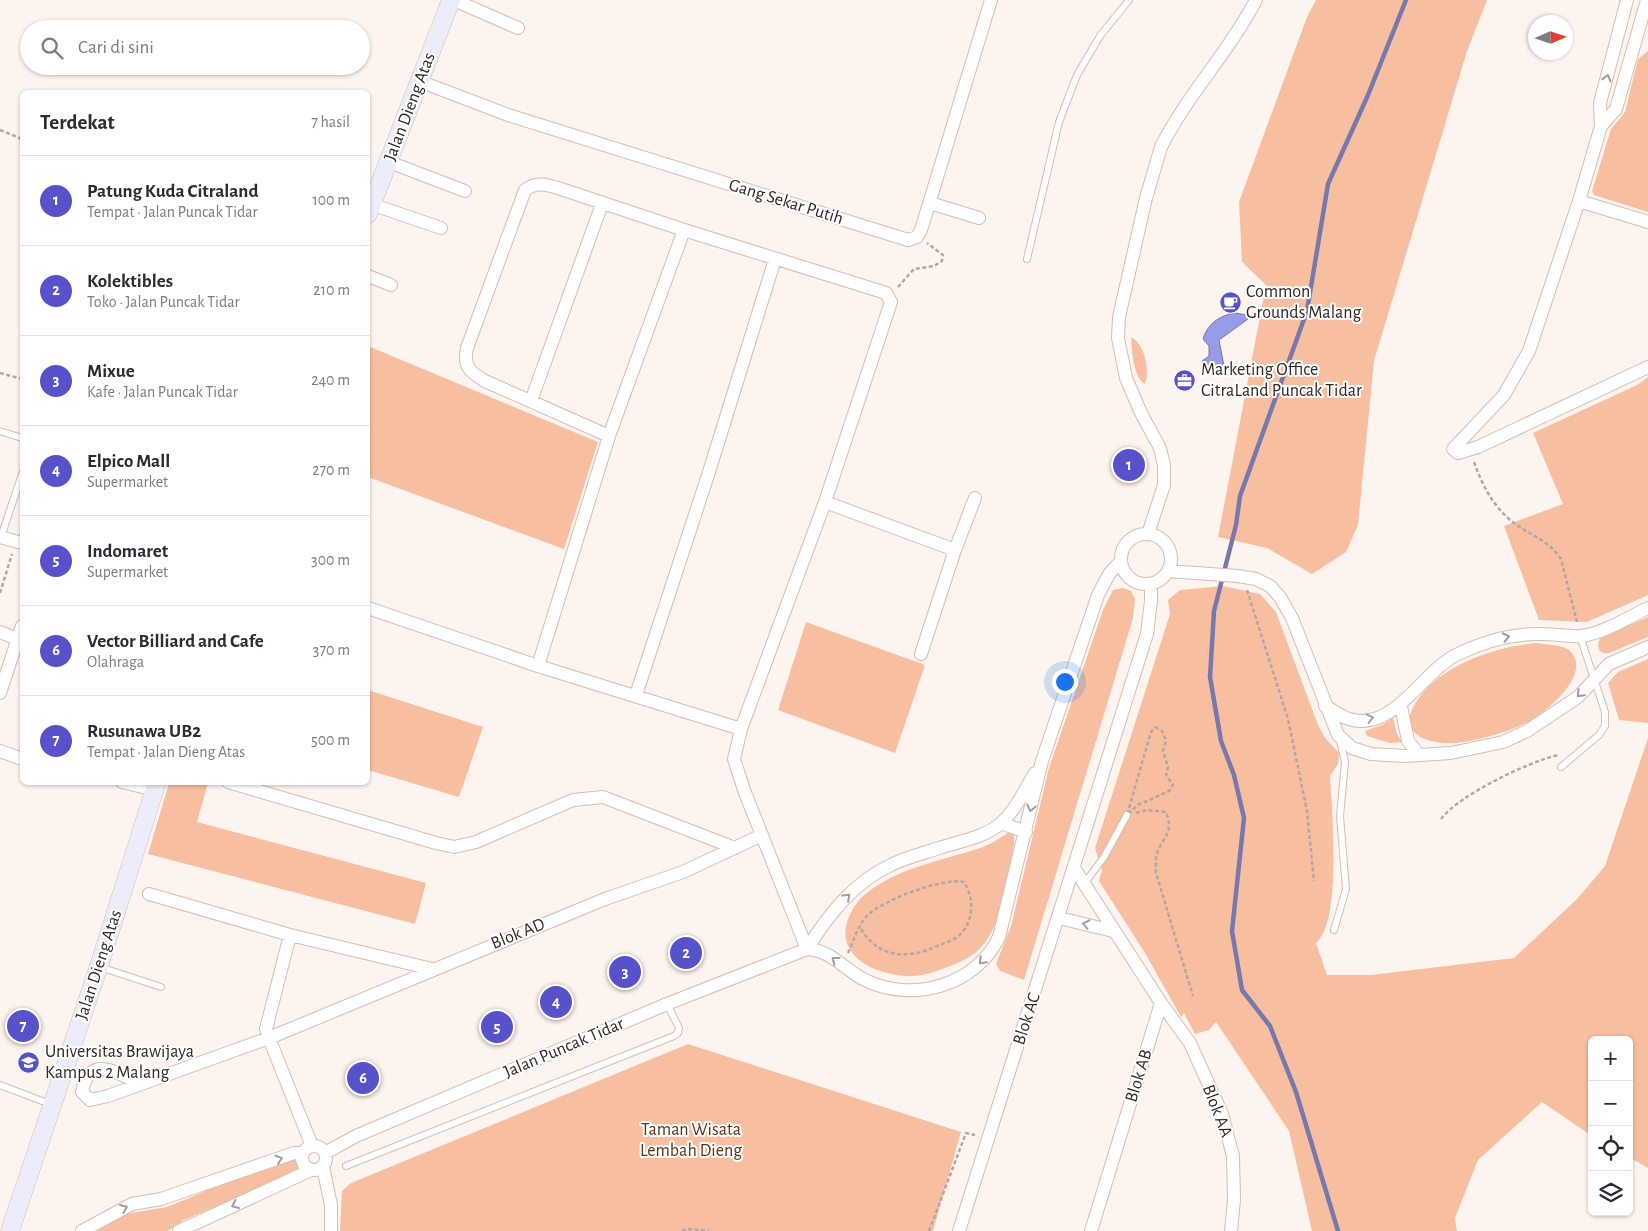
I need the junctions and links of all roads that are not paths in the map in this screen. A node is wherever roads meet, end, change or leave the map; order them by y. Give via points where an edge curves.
1 (453, 0) edge
2 (991, 0) edge
3 (1129, 0) edge
4 (1256, 0) edge
5 (1627, 0) edge
6 (1647, 0) edge
7 (1622, 18) junction
8 (1644, 25) edge
9 (518, 28) dead end
10 (419, 81) junction
11 (1601, 126) junction
12 (389, 162) junction
13 (465, 191) dead end
14 (1579, 202) junction
15 (930, 203) junction
16 (370, 204) edge
17 (602, 204) junction
18 (979, 218) dead end
19 (1648, 222) edge
20 (441, 228) dead end
21 (684, 230) junction
22 (775, 259) junction
23 (1026, 259) dead end
24 (370, 277) edge
25 (391, 285) dead end
26 (1648, 367) edge
27 (531, 401) junction
28 (0, 431) edge
29 (609, 436) junction
30 (20, 437) edge
31 (20, 480) edge
32 (975, 498) dead end
33 (825, 502) junction
34 (1148, 534) junction
35 (1, 537) edge
36 (20, 542) edge
37 (955, 550) junction
38 (1121, 561) junction
39 (1168, 572) junction
40 (1151, 584) junction
41 (1648, 608) edge
42 (370, 609) edge
43 (0, 632) edge
44 (1580, 636) junction
45 (20, 640) edge
46 (1648, 647) edge
47 (921, 654) dead end
48 (538, 666) junction
49 (1596, 678) junction
50 (0, 693) edge
51 (636, 695) junction
52 (1325, 706) junction
53 (1401, 706) junction
54 (741, 729) junction
55 (1338, 735) junction
56 (0, 751) edge
57 (1419, 755) junction
58 (20, 758) edge
59 (1042, 761) junction
60 (1561, 768) dead end
61 (238, 785) edge
62 (156, 786) edge
63 (1128, 816) road end
64 (1001, 823) junction
65 (1026, 832) junction
66 (762, 835) junction
67 (735, 848) junction
68 (1074, 868) junction
69 (1084, 884) junction
70 (148, 894) dead end
71 (1059, 918) junction
72 (1334, 930) dead end
73 (1113, 931) junction
74 (290, 935) junction
75 (807, 949) junction
76 (99, 966) junction
77 (432, 969) junction
78 (161, 987) dead end
79 (1161, 1003) junction
80 (667, 1004) junction
81 (269, 1038) junction
82 (141, 1084) dead end
83 (0, 1085) edge
84 (53, 1105) junction
85 (308, 1149) junction
86 (325, 1153) junction
87 (346, 1166) dead end
88 (317, 1169) junction
89 (10, 1231) edge
90 (82, 1231) edge
91 (179, 1231) edge
92 (331, 1231) edge
93 (959, 1231) edge
94 (1091, 1231) edge
95 (1231, 1231) edge

1 - 9 street
1 - 10 street, Jalan Dieng Atas
2 - 15 street
3 - 23 lane via 1100,36 1077,75 1059,122
4 - 34 street via 1161,147 1124,289 1119,317 1120,356 1126,378 1160,448 1164,465 1164,485
5 - 7 street
6 - 8 street
7 - 8 street
11 -> 7 street via 1600,103
8 - 11 street via 1616,109
10 - 12 street, Jalan Dieng Atas
10 - 15 street, Gang Sekar Putih via 508,115 904,240 917,237
11 - 14 street
12 - 13 street
12 - 16 street, Jalan Dieng Atas
14 - 19 street
14 - 26 street via 1529,351 1504,395 1453,450 1458,453 1469,450
15 - 18 street
16 - 20 street
17 - 21 street
17 - 27 street
17 - 27 street via 542,184 525,190 470,339 465,357 468,371
21 - 22 street
21 - 29 street
22 - 33 street via 886,293 891,302
22 - 51 street
24 - 25 street
27 - 29 street
28 - 30 lane
29 - 48 street
31 - 35 lane
32 - 37 street
33 - 37 street
33 - 54 street
34 - 38 street via 1129,541
34 - 39 street via 1161,540 1170,551
35 - 36 street
37 - 47 street
38 - 40 street via 1122,568 1131,579
38 - 59 street via 1109,574 1098,595
39 - 40 street
39 - 52 street via 1241,576 1270,586 1292,618
40 - 68 street, Blok AC via 1147,634
41 - 44 street via 1594,633
42 - 48 street
43 - 45 street
44 - 49 lane
53 -> 44 street via 1422,680 1442,664 1483,643 1525,634
45 - 50 street
46 - 49 street via 1609,664
48 - 51 street
49 -> 57 street via 1578,698 1527,731 1503,742 1451,753
49 - 60 lane via 1605,712 1605,726 1600,735
51 - 54 street
52 -> 53 street via 1348,719 1361,720 1375,718
52 - 55 street
53 - 57 street via 1408,741
54 - 66 street via 734,759
55 - 57 street via 1352,748 1371,754
55 - 72 lane via 1345,762 1340,816 1346,889
56 - 58 street
59 - 64 street
59 -> 65 street
61 - 67 street via 454,847 476,842 589,796 603,797
62 - 76 street, Jalan Dieng Atas
63 - 69 lane
64 - 65 street
75 -> 64 street via 825,919 846,896 873,876 890,865 986,832
65 -> 75 street via 999,937 982,963 965,976 927,989 896,988 864,980 824,952
66 - 67 street, Blok AD
66 - 75 street
67 - 77 street, Blok AD via 684,872 605,899
68 - 69 street
68 - 71 street, Blok AC
69 - 73 street
70 - 74 street
73 -> 71 street
71 - 93 street, Blok AC
73 - 79 street
74 - 77 street
74 - 81 street via 266,1028
75 - 80 street, Jalan Puncak Tidar
76 - 78 lane
76 - 84 street, Jalan Dieng Atas
77 - 81 street, Blok AD
79 - 94 street, Blok AB
79 - 95 street, Blok AA via 1190,1043 1222,1114 1233,1156
80 - 86 street, Jalan Puncak Tidar via 356,1136
80 - 87 lane via 679,1028 674,1036
81 - 82 street, Blok AD
81 - 85 street
83 - 84 lane
84 - 89 street, Jalan Dieng Atas
85 - 86 street via 320,1147
85 - 88 street via 303,1163
90 -> 85 street via 132,1204 161,1199
86 - 88 street via 326,1160
88 -> 91 street
88 - 92 street via 331,1205

